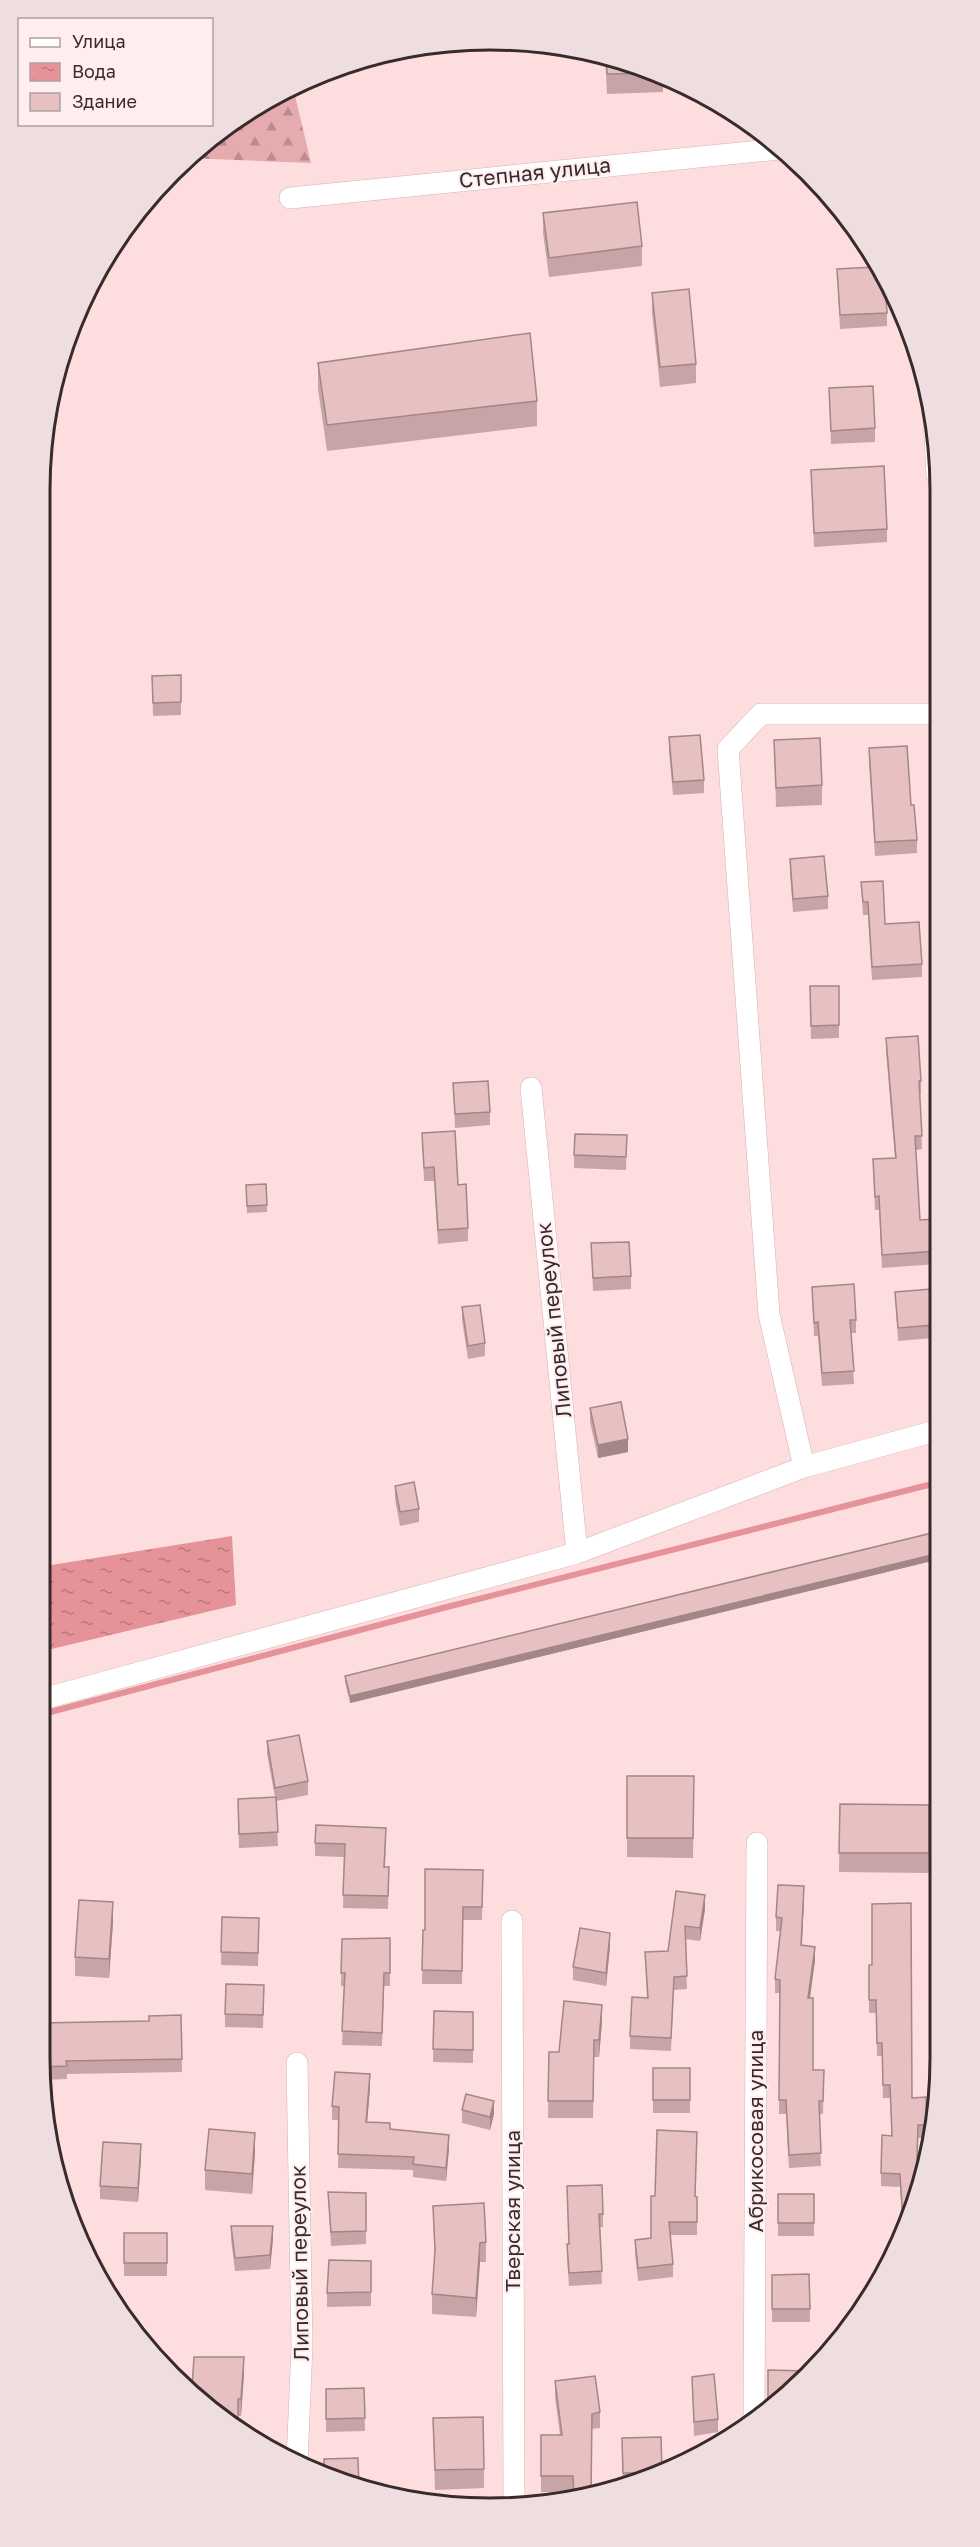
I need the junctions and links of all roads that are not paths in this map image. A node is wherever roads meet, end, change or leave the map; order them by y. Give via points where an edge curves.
1 (769, 150) edge
2 (290, 198) dead end
3 (930, 714) edge
4 (531, 1088) dead end
5 (930, 1432) edge
6 (804, 1467) junction
7 (577, 1553) junction
8 (50, 1697) edge
9 (757, 1843) dead end
10 (512, 1921) dead end
11 (297, 2063) dead end
12 (754, 2409) edge
13 (297, 2453) edge
14 (514, 2497) edge

1 - 2 street, Степная улица
3 - 6 street via 761,714 728,749 769,1314
4 - 7 street, Липовый переулок
5 - 6 street
6 - 7 street
7 - 8 street
9 - 12 street, Абрикосовая улица
10 - 14 street, Тверская улица
11 - 13 street, Липовый переулок via 302,2346

